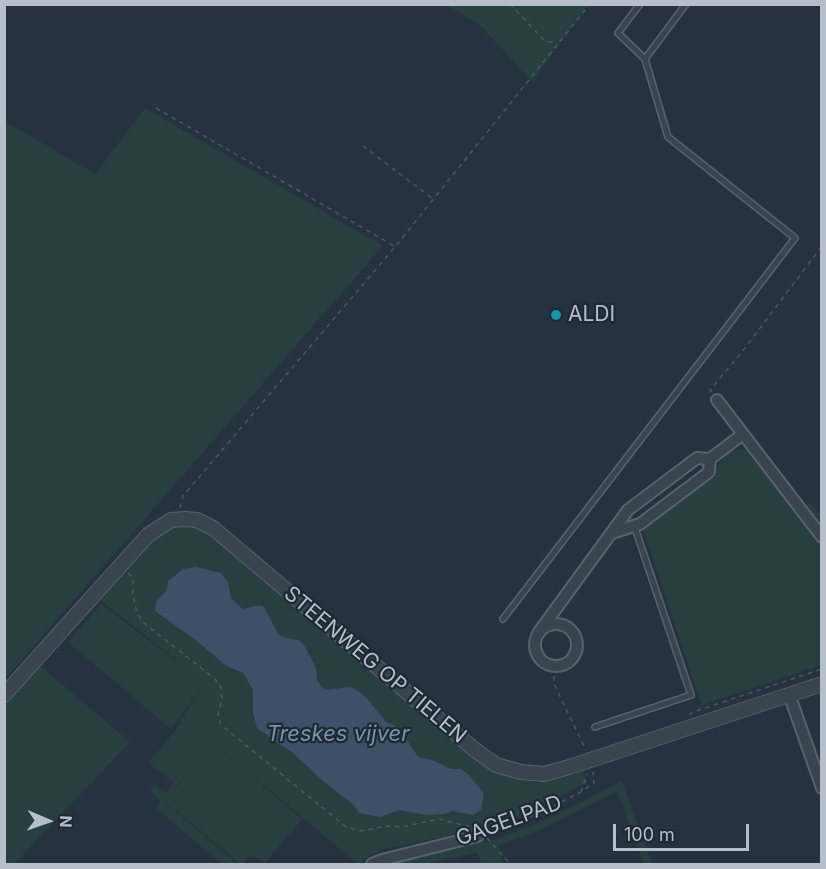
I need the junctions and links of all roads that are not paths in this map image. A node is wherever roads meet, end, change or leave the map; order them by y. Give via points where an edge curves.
1 (640, 4) edge
2 (686, 4) edge
3 (645, 59) junction
4 (717, 400) road end
5 (743, 434) junction
6 (710, 459) junction
7 (634, 525) junction
8 (612, 533) junction
9 (822, 537) edge
10 (560, 603) junction
11 (503, 619) dead end
12 (568, 627) junction
13 (539, 632) junction
14 (822, 684) edge
15 (4, 694) edge
16 (789, 694) junction
17 (595, 727) dead end
18 (822, 788) edge
19 (480, 835) road end
20 (372, 864) edge

1 - 3 lane via 618,33
2 - 3 lane
3 - 11 lane via 668,137 795,238
4 - 5 street
5 - 6 street
5 - 9 street
6 - 7 street via 709,472
6 - 8 street via 697,458 628,510
7 - 8 street
7 - 17 lane via 691,695
8 - 10 street
10 - 12 street
10 - 13 street
12 - 13 street via 549,624
12 - 13 street via 576,637 575,655 566,664 554,667 537,656 534,644
14 - 16 street, STEENWEG OP TIELEN
15 - 16 street, STEENWEG OP TIELEN via 148,535 171,520 185,519 205,523 220,534 496,765 544,774
16 - 18 street
19 - 20 street, GAGELPAD

